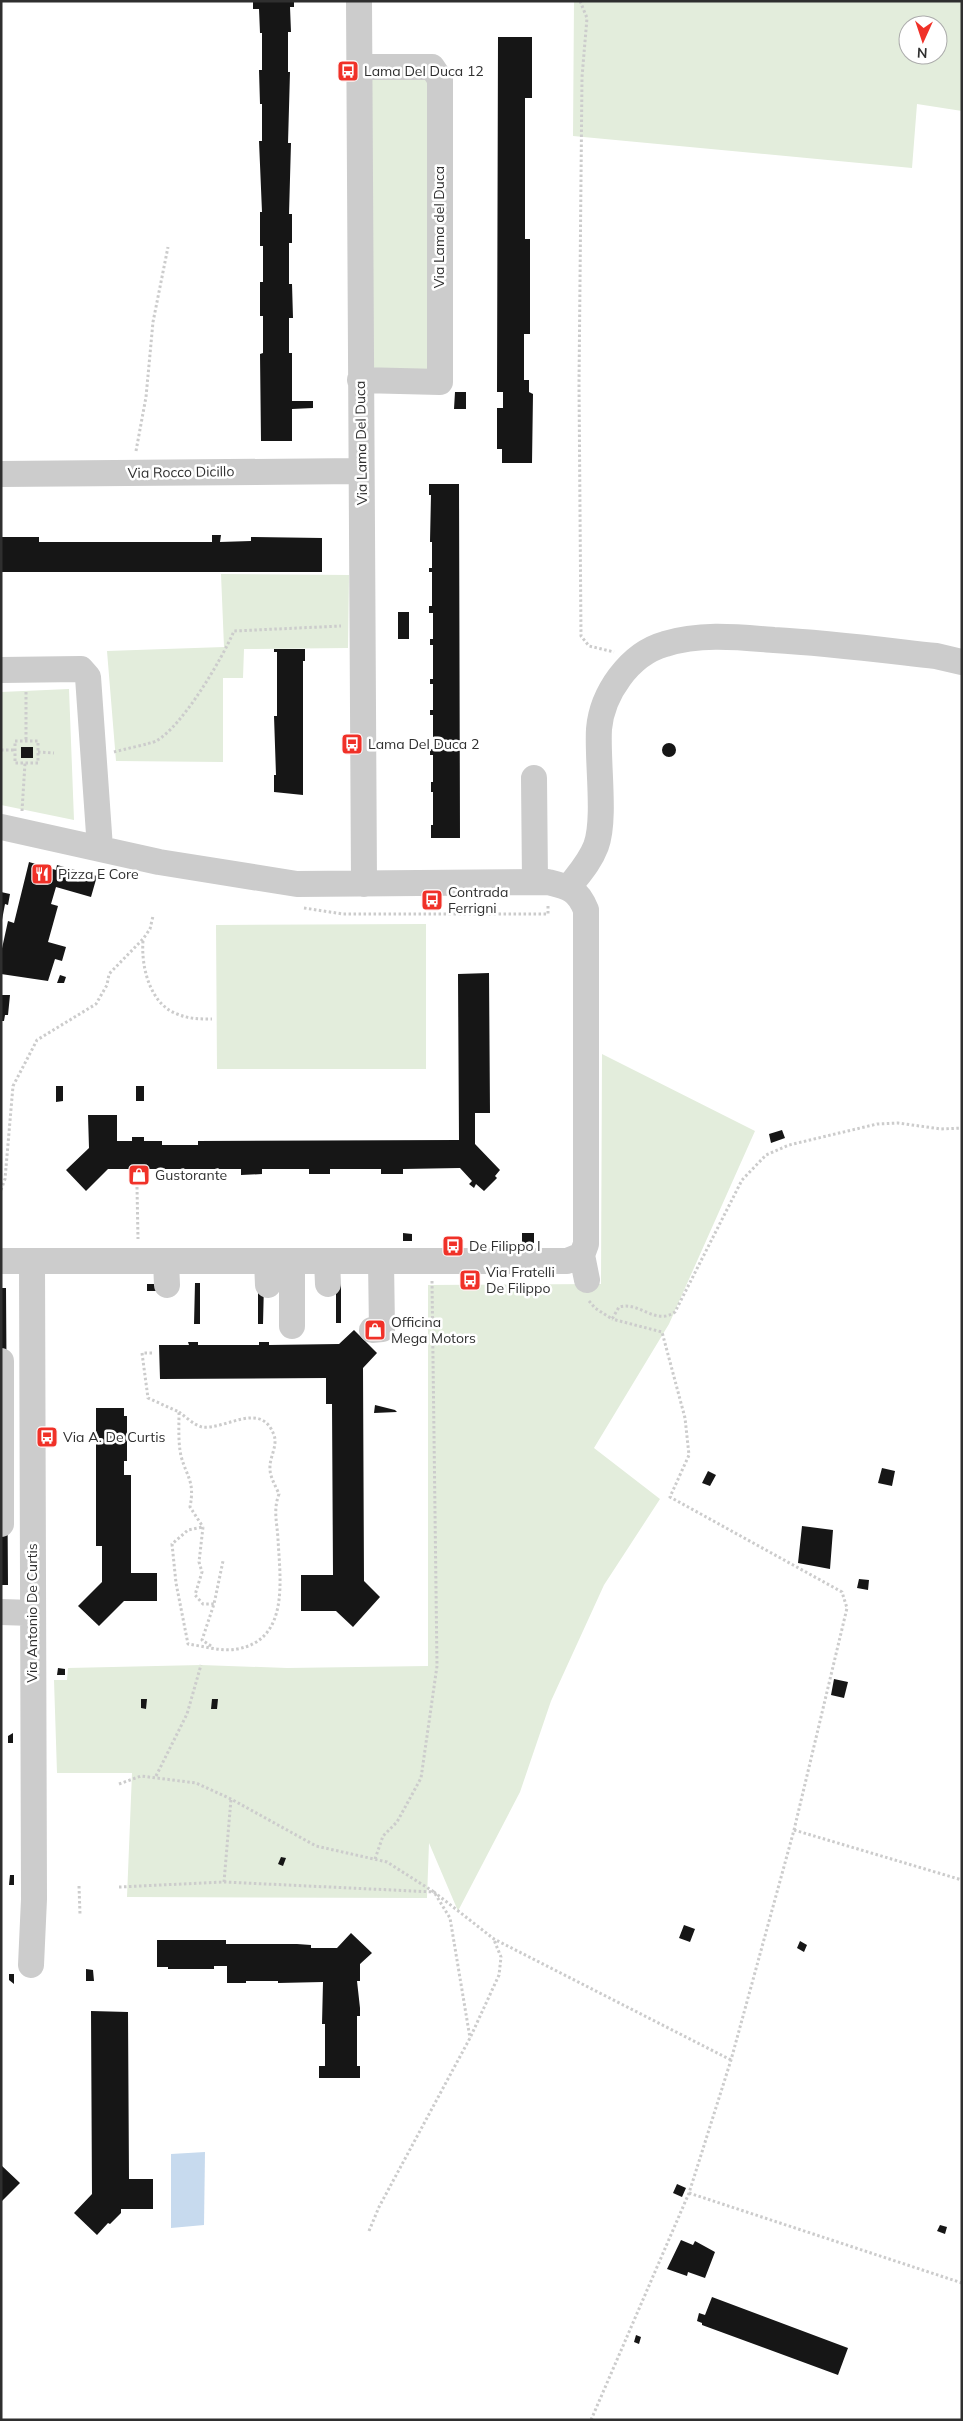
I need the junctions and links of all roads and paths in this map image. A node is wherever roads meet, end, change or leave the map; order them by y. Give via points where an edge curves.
1 (359, 1) edge
2 (580, 1) edge
3 (358, 67) junction
4 (168, 247) dead end
5 (360, 380) junction
6 (361, 471) junction
7 (132, 473) junction
8 (1, 474) edge
9 (364, 625) junction
10 (633, 662) junction
11 (962, 662) edge
12 (14, 670) edge
13 (26, 741) junction
14 (1, 750) edge
15 (15, 750) junction
16 (38, 752) junction
17 (54, 753) dead end
18 (92, 759) junction
19 (25, 763) junction
20 (534, 778) dead end
21 (11, 829) edge
22 (100, 848) junction
23 (364, 884) junction
24 (551, 884) junction
25 (298, 907) dead end
26 (153, 916) dead end
27 (143, 939) junction
28 (212, 1019) dead end
29 (962, 1128) edge
30 (137, 1187) dead end
31 (1, 1190) edge
32 (582, 1255) junction
33 (377, 1260) junction
34 (1, 1261) edge
35 (32, 1261) junction
36 (154, 1262) junction
37 (275, 1269) junction
38 (588, 1280) joint
39 (612, 1319) junction
40 (292, 1326) dead end
41 (372, 1330) dead end
42 (152, 1353) dead end
43 (1, 1361) edge
44 (179, 1412) junction
45 (1, 1524) edge
46 (203, 1527) junction
47 (222, 1561) dead end
48 (214, 1604) junction
49 (1, 1612) edge
50 (32, 1613) junction
51 (212, 1647) junction
52 (201, 1665) dead end
53 (156, 1776) junction
54 (119, 1784) dead end
55 (231, 1799) junction
56 (794, 1830) junction
57 (375, 1859) junction
58 (962, 1880) edge
59 (224, 1882) junction
60 (79, 1886) dead end
61 (119, 1887) dead end
62 (434, 1892) junction
63 (80, 1914) dead end
64 (494, 1940) junction
65 (31, 1965) dead end
66 (470, 2038) junction
67 (731, 2060) junction
68 (688, 2194) junction
69 (369, 2231) dead end
70 (962, 2283) edge
71 (591, 2420) edge

1 - 3 street, Via Lama Del Duca
2 - 10 path via 586,18 582,77 579,364 581,636 589,646 618,653
3 - 5 street, Via Lama Del Duca
3 - 5 street, Via Lama del Duca via 432,67 440,80 440,382
4 - 7 path via 153,322 146,397
5 - 6 street, Via Lama Del Duca
6 - 7 street, Via Rocco Dicillo
6 - 9 street, Via Lama Del Duca
7 - 8 street, Via Rocco Dicillo
9 - 18 path via 234,631 222,658 182,716 156,741
9 - 23 street, Via Lama Del Duca
10 - 11 street via 663,644 711,637 808,642 936,656
10 - 24 street via 614,685 603,707 599,729 598,837 589,861
12 - 13 path
12 - 18 street via 81,670 88,677
13 - 15 path via 15,741
13 - 16 path via 38,741
14 - 15 path
15 - 19 path via 15,763
16 - 17 path
16 - 19 path via 38,763
18 - 22 street
19 - 21 path
20 - 24 street
21 - 22 street
22 - 23 street via 212,872 297,884
23 - 24 street
24 - 25 path via 548,914 343,914
24 - 32 street via 581,898 586,910 586,1244
26 - 27 path
27 - 28 path via 147,975 159,1002 175,1014
27 - 31 path via 109,974 107,985 96,1004 37,1040 13,1086 5,1179
29 - 39 path via 877,1124 788,1145 766,1155 742,1180 675,1312 656,1317 627,1305 619,1308
30 - 36 path
32 - 33 street via 567,1260 516,1250
32 - 38 street
33 - 37 street
33 - 41 street via 382,1330
33 - 57 path via 437,1666 421,1778 397,1822 383,1836
34 - 35 street
35 - 36 street via 92,1251
35 - 50 street, Via Antonio De Curtis
36 - 37 street via 213,1252
37 - 40 street
38 - 39 path via 590,1304
39 - 56 path via 662,1332 685,1418 689,1455 670,1497 842,1592 847,1608
42 - 44 path via 142,1353 148,1398
43 - 45 street
44 - 46 path via 182,1457 193,1492 190,1506
44 - 51 path via 199,1426 223,1425 256,1417 274,1434 270,1471 279,1494 274,1508 280,1572 274,1623 269,1632 248,1646 237,1649
46 - 48 path via 198,1562 202,1572 195,1596 202,1604
46 - 51 path via 188,1530 178,1537 172,1544 171,1554 188,1644
47 - 48 path
48 - 51 path via 202,1640
49 - 50 street
50 - 65 street, Via Antonio De Curtis via 34,1906
52 - 53 path via 187,1714
53 - 54 path via 141,1776
53 - 55 path via 196,1783
55 - 57 path via 316,1846
55 - 59 path
56 - 58 path
56 - 67 path
57 - 62 path via 387,1862
59 - 61 path
59 - 62 path
60 - 63 path
62 - 64 path
62 - 66 path via 450,1918
64 - 66 path via 501,1957 499,1975
64 - 67 path
66 - 69 path
67 - 68 path
68 - 70 path
68 - 71 path

